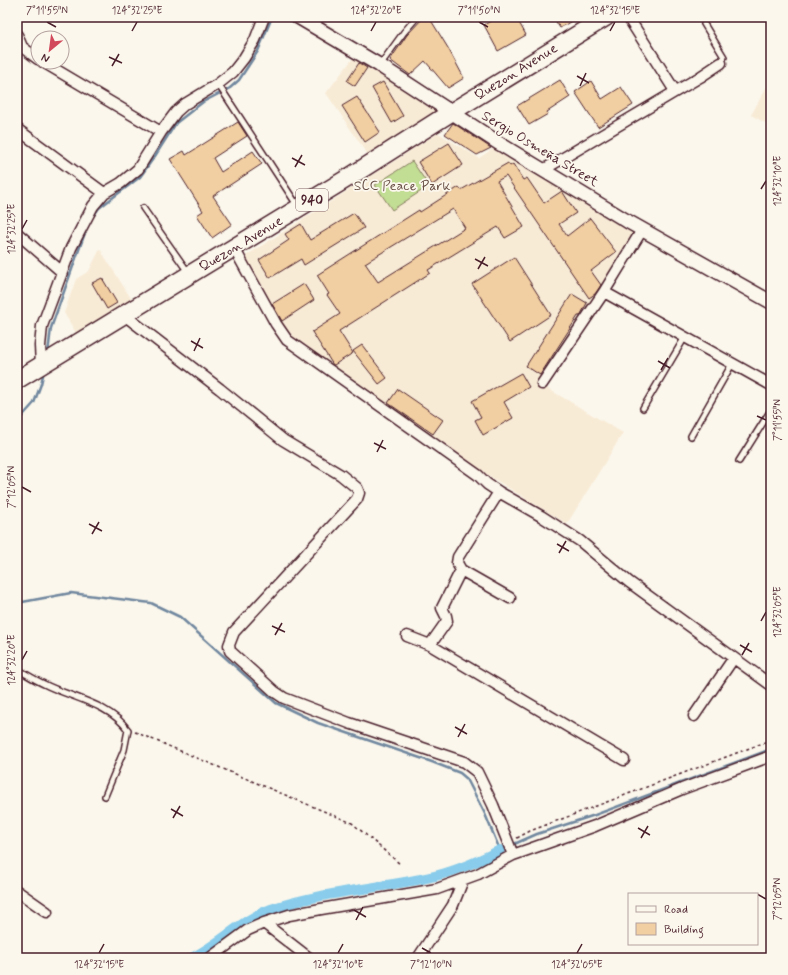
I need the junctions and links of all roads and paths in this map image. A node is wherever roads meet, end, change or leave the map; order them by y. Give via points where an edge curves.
1 (264, 17) edge
2 (298, 17) edge
3 (417, 17) edge
4 (606, 17) edge
5 (628, 17) edge
6 (318, 22) edge
7 (704, 24) dead end
8 (17, 35) edge
9 (30, 53) edge
10 (721, 63) joint
11 (379, 66) junction
12 (56, 70) edge
13 (220, 86) junction
14 (675, 91) junction
15 (450, 112) junction
16 (17, 128) edge
17 (161, 132) junction
18 (543, 170) junction
19 (104, 193) junction
20 (143, 208) dead end
21 (299, 208) junction
22 (642, 230) junction
23 (17, 233) edge
24 (234, 248) junction
25 (62, 272) junction
26 (189, 275) junction
27 (604, 292) junction
28 (771, 302) edge
29 (123, 314) junction
30 (685, 337) junction
31 (732, 364) junction
32 (42, 365) junction
33 (17, 380) edge
34 (542, 384) dead end
35 (771, 385) edge
36 (643, 408) dead end
37 (771, 410) edge
38 (691, 436) dead end
39 (739, 461) dead end
40 (499, 492) junction
41 (461, 570) junction
42 (510, 598) dead end
43 (406, 636) dead end
44 (430, 645) junction
45 (733, 659) junction
46 (18, 671) edge
47 (771, 685) edge
48 (694, 716) dead end
49 (128, 730) junction
50 (771, 740) edge
51 (771, 756) edge
52 (624, 760) dead end
53 (105, 796) dead end
54 (508, 843) junction
55 (513, 855) junction
56 (400, 864) dead end
57 (463, 880) junction
58 (17, 891) edge
59 (47, 912) dead end
60 (264, 923) junction
61 (210, 958) edge
62 (309, 958) edge
63 (418, 958) edge

1 - 13 street via 244,58
2 - 6 street, Sergio Osmeña Street
3 - 11 lane
4 - 15 main road, Quezon Avenue / 940
5 - 14 street
6 - 11 street, Sergio Osmeña Street
7 - 10 lane via 724,57
8 - 9 street via 22,47
10 - 14 street
11 - 15 street, Sergio Osmeña Street
12 - 17 street
13 - 17 street via 184,104 169,119
13 - 21 lane
14 - 18 street
15 - 18 street, Sergio Osmeña Street
15 - 21 main road, Quezon Avenue / 940
16 - 19 street
17 - 19 street via 138,169
18 - 22 street, Sergio Osmeña Street
19 - 25 street via 93,206 71,248
20 - 26 lane
21 - 24 main road, Quezon Avenue / 940
22 - 27 street
22 - 28 street, Sergio Osmeña Street
23 - 25 street
24 - 26 main road, Quezon Avenue / 940
24 - 40 street via 287,340
25 - 32 street via 42,326
26 - 29 main road, Quezon Avenue / 940
27 - 30 street
27 - 34 street
29 - 32 main road, Quezon Avenue / 940
29 - 54 street via 283,440 341,475 357,488 357,499 234,632 229,645 230,651 284,698 470,766 476,772 493,805
30 - 31 street
30 - 36 lane
31 - 35 street
31 - 38 lane
32 - 33 main road, Quezon Avenue / 940
37 - 39 lane
40 - 41 street via 458,557 457,563
40 - 45 street via 580,541 629,582
41 - 42 street
41 - 44 street via 442,608 447,621
43 - 44 street
44 - 52 street
45 - 47 street
45 - 48 street
46 - 49 lane via 108,712
49 - 53 lane via 124,750
49 - 56 path via 352,824
50 - 54 path via 530,831
51 - 55 street via 682,789 595,826
54 - 55 street
55 - 57 street
57 - 60 street via 437,889 289,915
57 - 63 street via 453,905
58 - 59 street
60 - 61 street via 248,930
60 - 62 street

